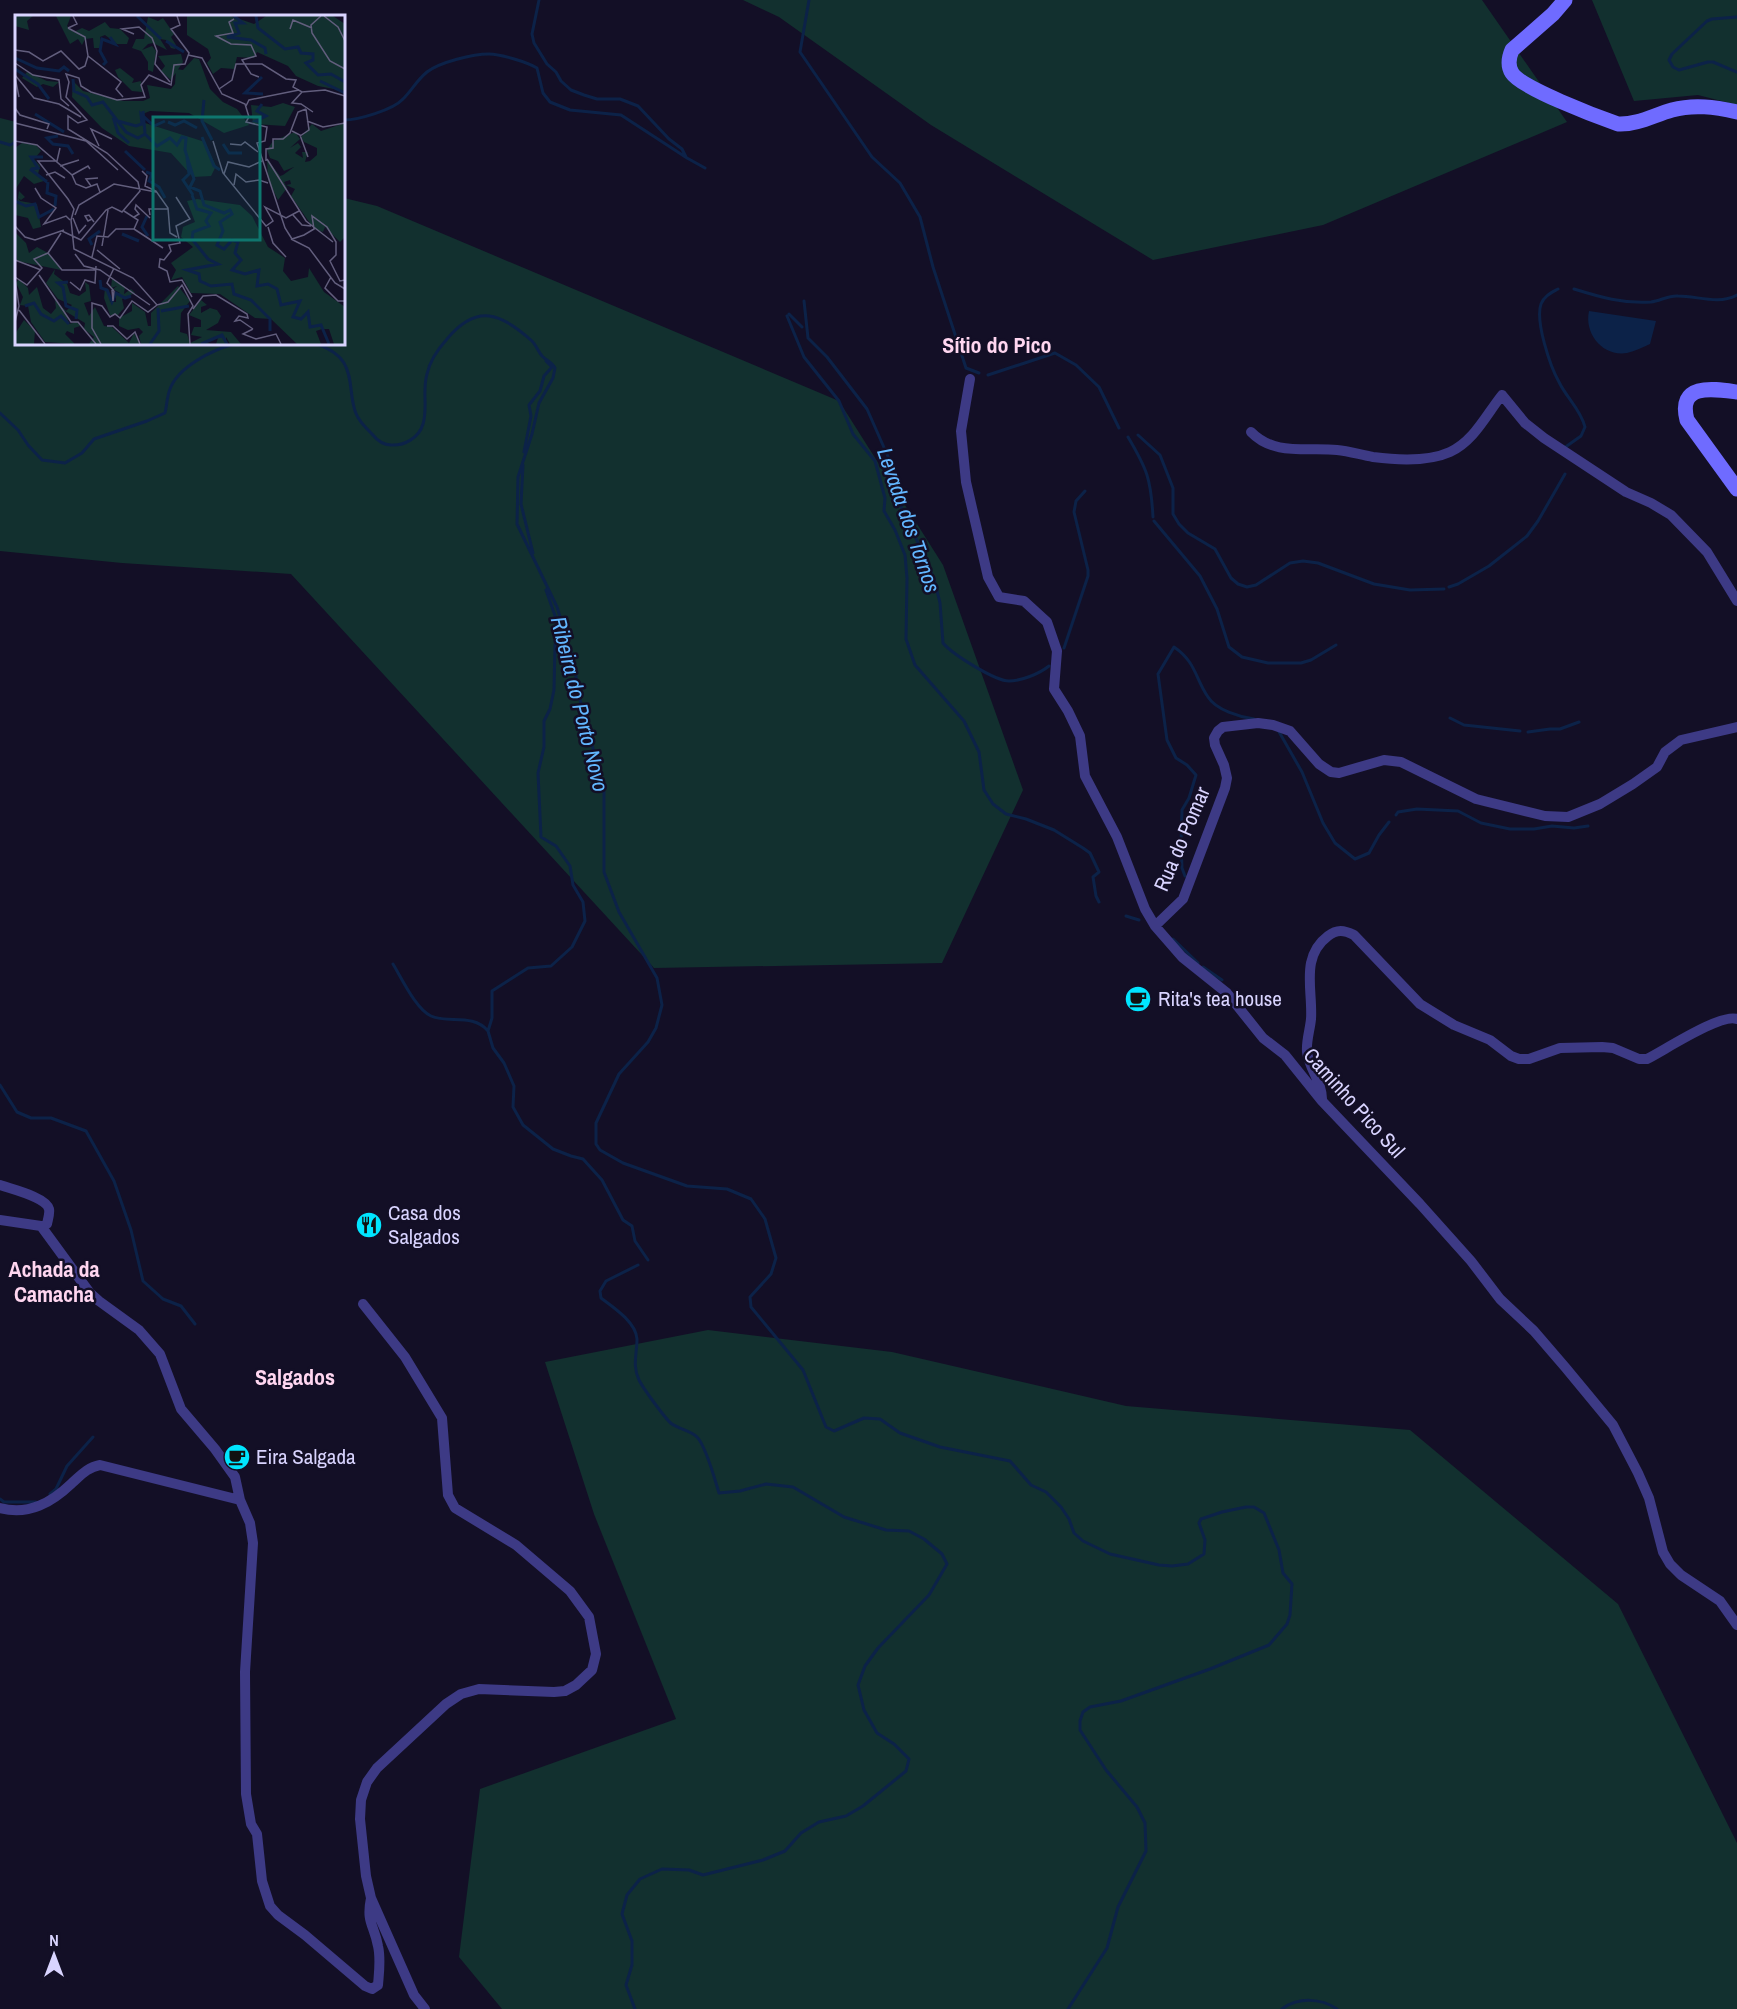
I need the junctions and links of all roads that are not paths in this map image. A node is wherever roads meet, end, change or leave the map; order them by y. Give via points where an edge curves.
1 (1565, 0) edge
2 (1737, 112) edge
3 (970, 379) dead end
4 (1737, 392) edge
5 (1251, 432) dead end
6 (1737, 489) edge
7 (1737, 601) edge
8 (1737, 727) edge
9 (1155, 926) junction
10 (1737, 1019) edge
11 (1322, 1101) junction
12 (0, 1185) edge
13 (0, 1220) edge
14 (41, 1226) junction
15 (363, 1304) dead end
16 (240, 1500) junction
17 (0, 1508) edge
18 (1737, 1625) edge
19 (371, 1898) junction
20 (425, 2009) edge

1 - 2 main road via 1512,50 1509,64 1519,80 1618,124 1696,106
3 - 9 street, Caminho Pico Sul via 961,443 967,493 988,577 999,597 1024,601 1047,622 1057,651 1054,689 1080,736 1085,776
4 - 6 main road via 1700,390 1689,399 1686,409 1687,420
5 - 7 street via 1259,441 1297,450 1427,458 1462,445 1502,395 1525,423 1544,438 1626,492 1671,515 1707,552
8 - 9 street, Rua do Pomar via 1681,740 1665,752 1657,767 1633,784 1568,817 1545,816 1476,799 1401,762 1384,760 1331,772 1290,730 1258,723 1223,727 1214,738 1227,778 1225,788 1183,899
9 - 11 street, Caminho Pico Sul via 1182,957 1227,993 1254,1029 1285,1055
10 - 11 street via 1731,1016 1717,1021 1647,1059 1602,1047 1560,1048 1519,1059 1420,1004 1353,934 1335,931 1317,947 1309,970 1311,1018 1307,1053
11 - 18 street, Caminho Pico Sul via 1420,1204 1613,1425 1649,1498 1663,1552 1670,1564 1720,1601
12 - 14 street via 47,1205 47,1224
13 - 14 street
14 - 16 street via 90,1293 139,1330 160,1354 181,1409 235,1477
15 - 19 street via 405,1358 441,1418 448,1495 454,1508 516,1545 570,1591 590,1617 596,1654 592,1670 565,1691 479,1689 461,1694 377,1767 366,1782 360,1819
16 - 17 street via 99,1464 57,1497 34,1509
16 - 19 street via 253,1543 245,1672 246,1794 251,1824 257,1834 266,1895 279,1915 372,1989 378,1985 380,1958 369,1918
19 - 20 street via 414,1995

